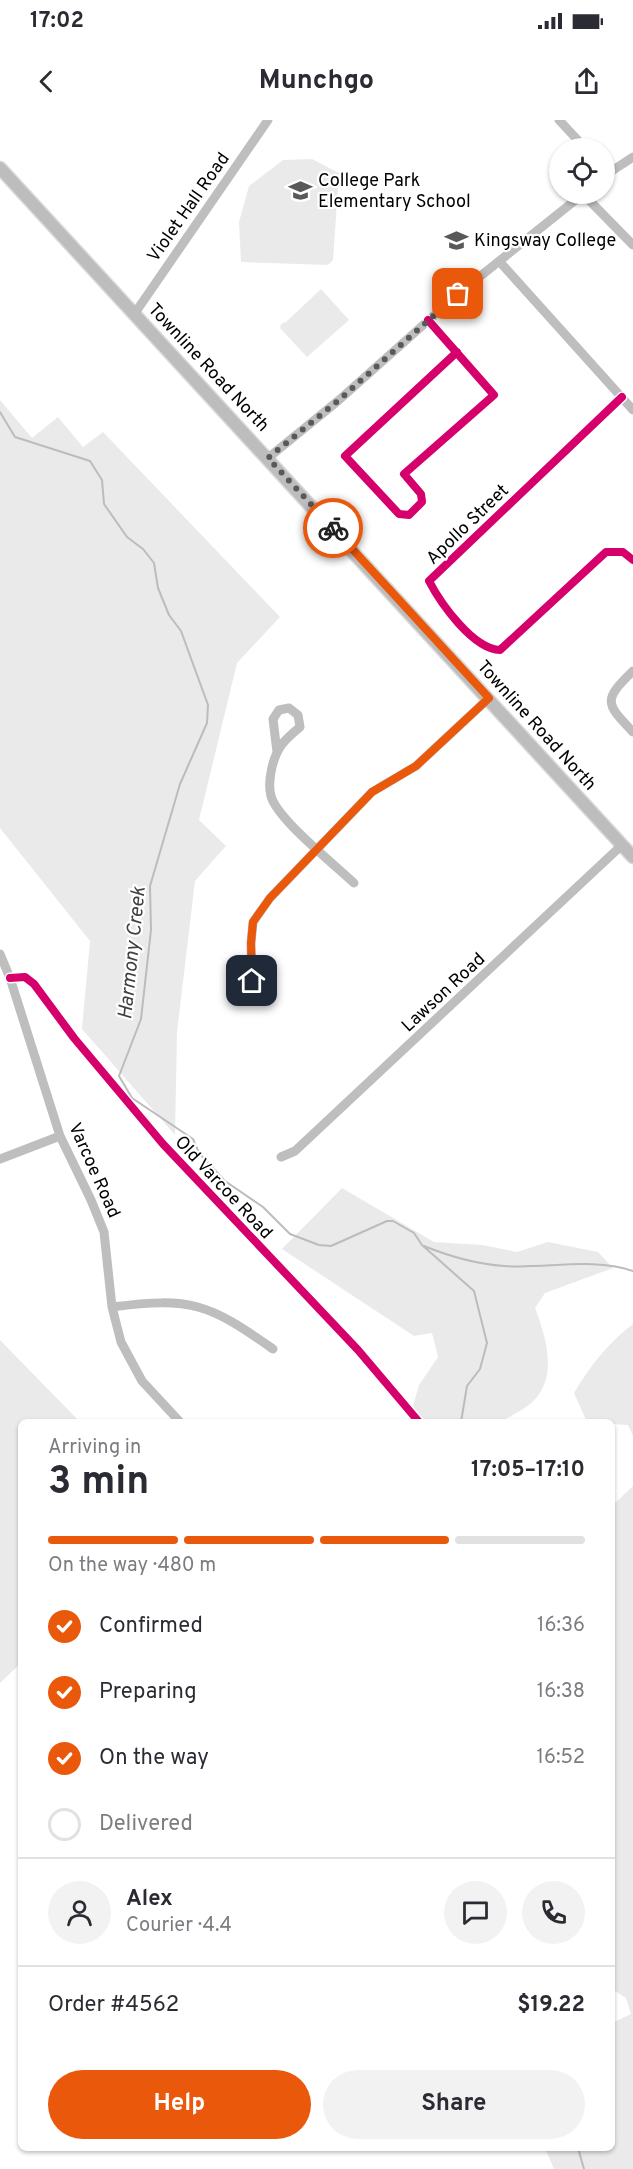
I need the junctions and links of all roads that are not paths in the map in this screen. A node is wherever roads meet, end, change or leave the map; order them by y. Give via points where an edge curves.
1 (268, 120) edge
2 (559, 120) edge
3 (576, 138) edge
4 (633, 157) edge
5 (0, 168) edge
6 (615, 168) edge
7 (570, 204) edge
8 (593, 204) edge
9 (633, 245) edge
10 (499, 261) junction
11 (135, 313) junction
12 (428, 320) junction
13 (457, 352) junction
14 (622, 397) junction
15 (633, 410) edge
16 (268, 458) junction
17 (633, 560) edge
18 (633, 671) edge
19 (489, 698) junction
20 (633, 732) edge
21 (277, 752) dead end
22 (622, 845) junction
23 (317, 848) junction
24 (633, 857) edge
25 (354, 883) dead end
26 (0, 954) edge
27 (10, 978) junction
28 (252, 981) dead end
29 (60, 1137) junction
30 (281, 1157) dead end
31 (0, 1159) edge
32 (112, 1307) junction
33 (273, 1349) dead end
34 (177, 1419) edge
35 (416, 1419) edge

1 - 11 street, Violet Hall Road
2 - 3 street
4 - 6 street
5 - 11 main road, Townline Road North
7 - 10 street
8 - 9 street
10 - 12 street
10 - 14 street
11 - 16 main road, Townline Road North
12 - 13 street
12 - 16 street
13 - 13 street via 494,395 404,474 421,494 422,502 410,515 399,513 345,456
14 - 15 street
14 - 17 street, Apollo Street via 429,581 463,627 489,650 500,650 606,552 623,552
16 - 19 main road, Townline Road North
18 - 20 street via 611,698 611,707
19 - 22 main road, Townline Road North
19 - 23 street via 416,766 372,792
21 - 23 street via 269,783 271,798 286,819
22 - 24 main road, Townline Road North
22 - 30 street, Lawson Road via 296,1151
23 - 25 street
23 - 28 street via 253,922
26 - 27 street, Varcoe Road
27 - 29 street, Varcoe Road
27 - 35 street, Old Varcoe Road via 25,977 34,984 163,1144 358,1350
29 - 31 street
29 - 32 street, Varcoe Road via 104,1232
32 - 33 street via 170,1301 194,1305 236,1323
32 - 34 street, Varcoe Road via 121,1342 142,1382

